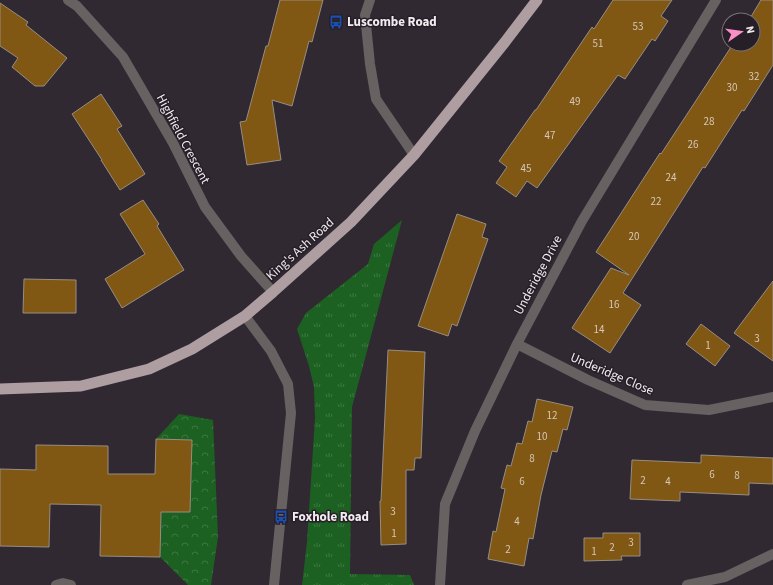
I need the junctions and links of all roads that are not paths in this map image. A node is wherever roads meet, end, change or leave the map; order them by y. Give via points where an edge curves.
1 (68, 0) edge
2 (370, 0) edge
3 (538, 0) edge
4 (716, 0) edge
5 (414, 154) junction
6 (273, 292) junction
7 (244, 316) junction
8 (517, 344) junction
9 (0, 389) edge
10 (773, 397) edge
11 (773, 554) edge
12 (56, 585) edge
13 (71, 585) edge
14 (274, 585) edge
15 (440, 585) edge
16 (687, 585) edge

1 - 6 street, Highfield Crescent via 77,6 123,57 173,143 205,207 241,256
2 - 5 street via 365,15 376,99
3 - 5 highway, King's Ash Road
4 - 8 street, Underidge Drive via 582,221
5 - 6 highway, King's Ash Road via 351,222
6 - 7 highway, King's Ash Road
7 - 9 highway, King's Ash Road via 192,349 149,369 81,386
7 - 14 street via 271,351 288,384 291,413
8 - 10 street, Underidge Close via 588,380 646,405 708,410
8 - 15 street, Underidge Drive via 475,431 445,504
11 - 16 street via 725,577
12 - 13 street

